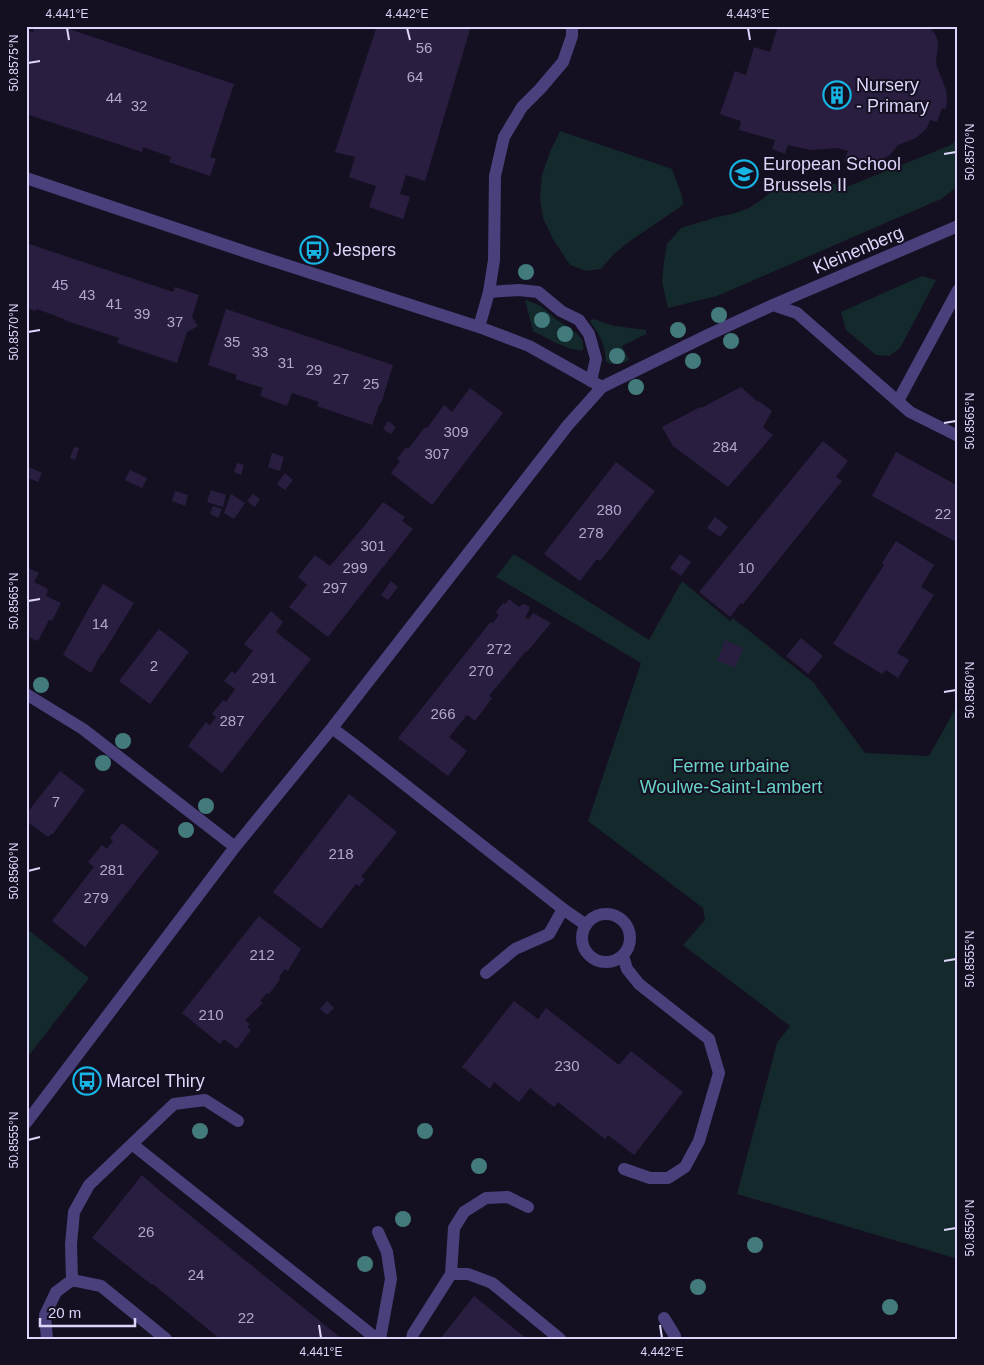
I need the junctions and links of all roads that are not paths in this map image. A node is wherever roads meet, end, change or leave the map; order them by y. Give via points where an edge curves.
1 (572, 26) edge
2 (26, 178) edge
3 (958, 226) edge
4 (958, 290) edge
5 (489, 292) junction
6 (773, 305) junction
7 (479, 327) junction
8 (596, 384) junction
9 (898, 401) junction
10 (958, 436) edge
11 (26, 694) edge
12 (332, 728) junction
13 (235, 847) junction
14 (563, 909) junction
15 (586, 925) junction
16 (624, 956) junction
17 (486, 973) dead end
18 (238, 1121) dead end
19 (26, 1123) edge
20 (132, 1144) junction
21 (624, 1169) dead end
22 (528, 1207) dead end
23 (378, 1232) dead end
24 (451, 1274) junction
25 (72, 1280) junction
26 (664, 1318) dead end
27 (47, 1339) edge
28 (166, 1339) edge
29 (379, 1339) edge
30 (412, 1339) edge
31 (560, 1339) edge
32 (675, 1339) edge

1 - 5 street via 563,62 522,107 504,137 496,176 494,260
2 - 7 street
3 - 6 street, Kleinenberg
4 - 9 street
5 - 7 street
5 - 8 street via 538,292 561,311 579,320 590,334 596,359
6 - 8 street, Kleinenberg
6 - 9 street via 797,313
7 - 8 street via 529,346
8 - 12 street via 568,425
9 - 10 street via 910,412
11 - 13 street via 83,729
12 - 13 street
12 - 14 street
13 - 19 street
14 - 15 street
14 - 17 street via 549,934 514,949
15 - 16 street via 582,934 583,944 595,960 605,963
15 - 16 street via 603,914 622,920 631,937
16 - 21 street via 627,969 639,984 709,1039 720,1073 699,1141 685,1167 668,1178 650,1178
18 - 20 street via 205,1100 174,1104
20 - 25 street via 89,1185 74,1212
20 - 29 street
22 - 24 street via 508,1197 486,1198 464,1212 454,1228
23 - 29 street via 387,1252 391,1279
24 - 30 street
24 - 31 street via 468,1274 492,1283
25 - 27 street via 56,1292 45,1315
25 - 28 street via 101,1286
26 - 32 street

